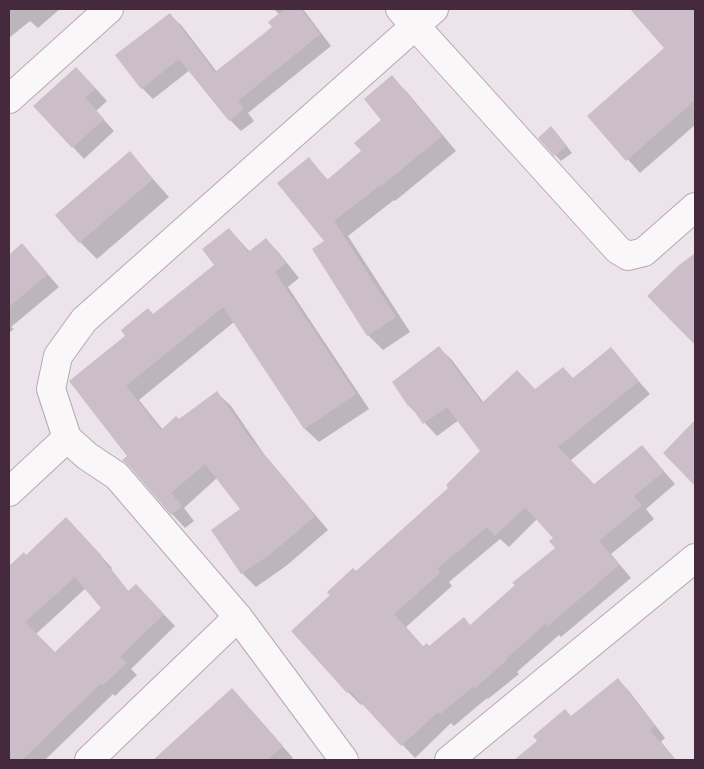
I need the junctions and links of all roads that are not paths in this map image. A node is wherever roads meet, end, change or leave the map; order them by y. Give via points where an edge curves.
1 (109, 9) edge
2 (416, 14) edge
3 (9, 99) edge
4 (695, 207) edge
5 (67, 438) junction
6 (9, 492) edge
7 (695, 558) edge
8 (238, 617) junction
9 (89, 760) edge
10 (344, 760) edge
11 (450, 760) edge

1 - 3 street
2 - 4 street via 618,250 628,256 644,252
2 - 5 street via 84,320 58,356 50,389
5 - 6 street
5 - 8 street via 117,476
7 - 11 street
8 - 9 street
8 - 10 street

